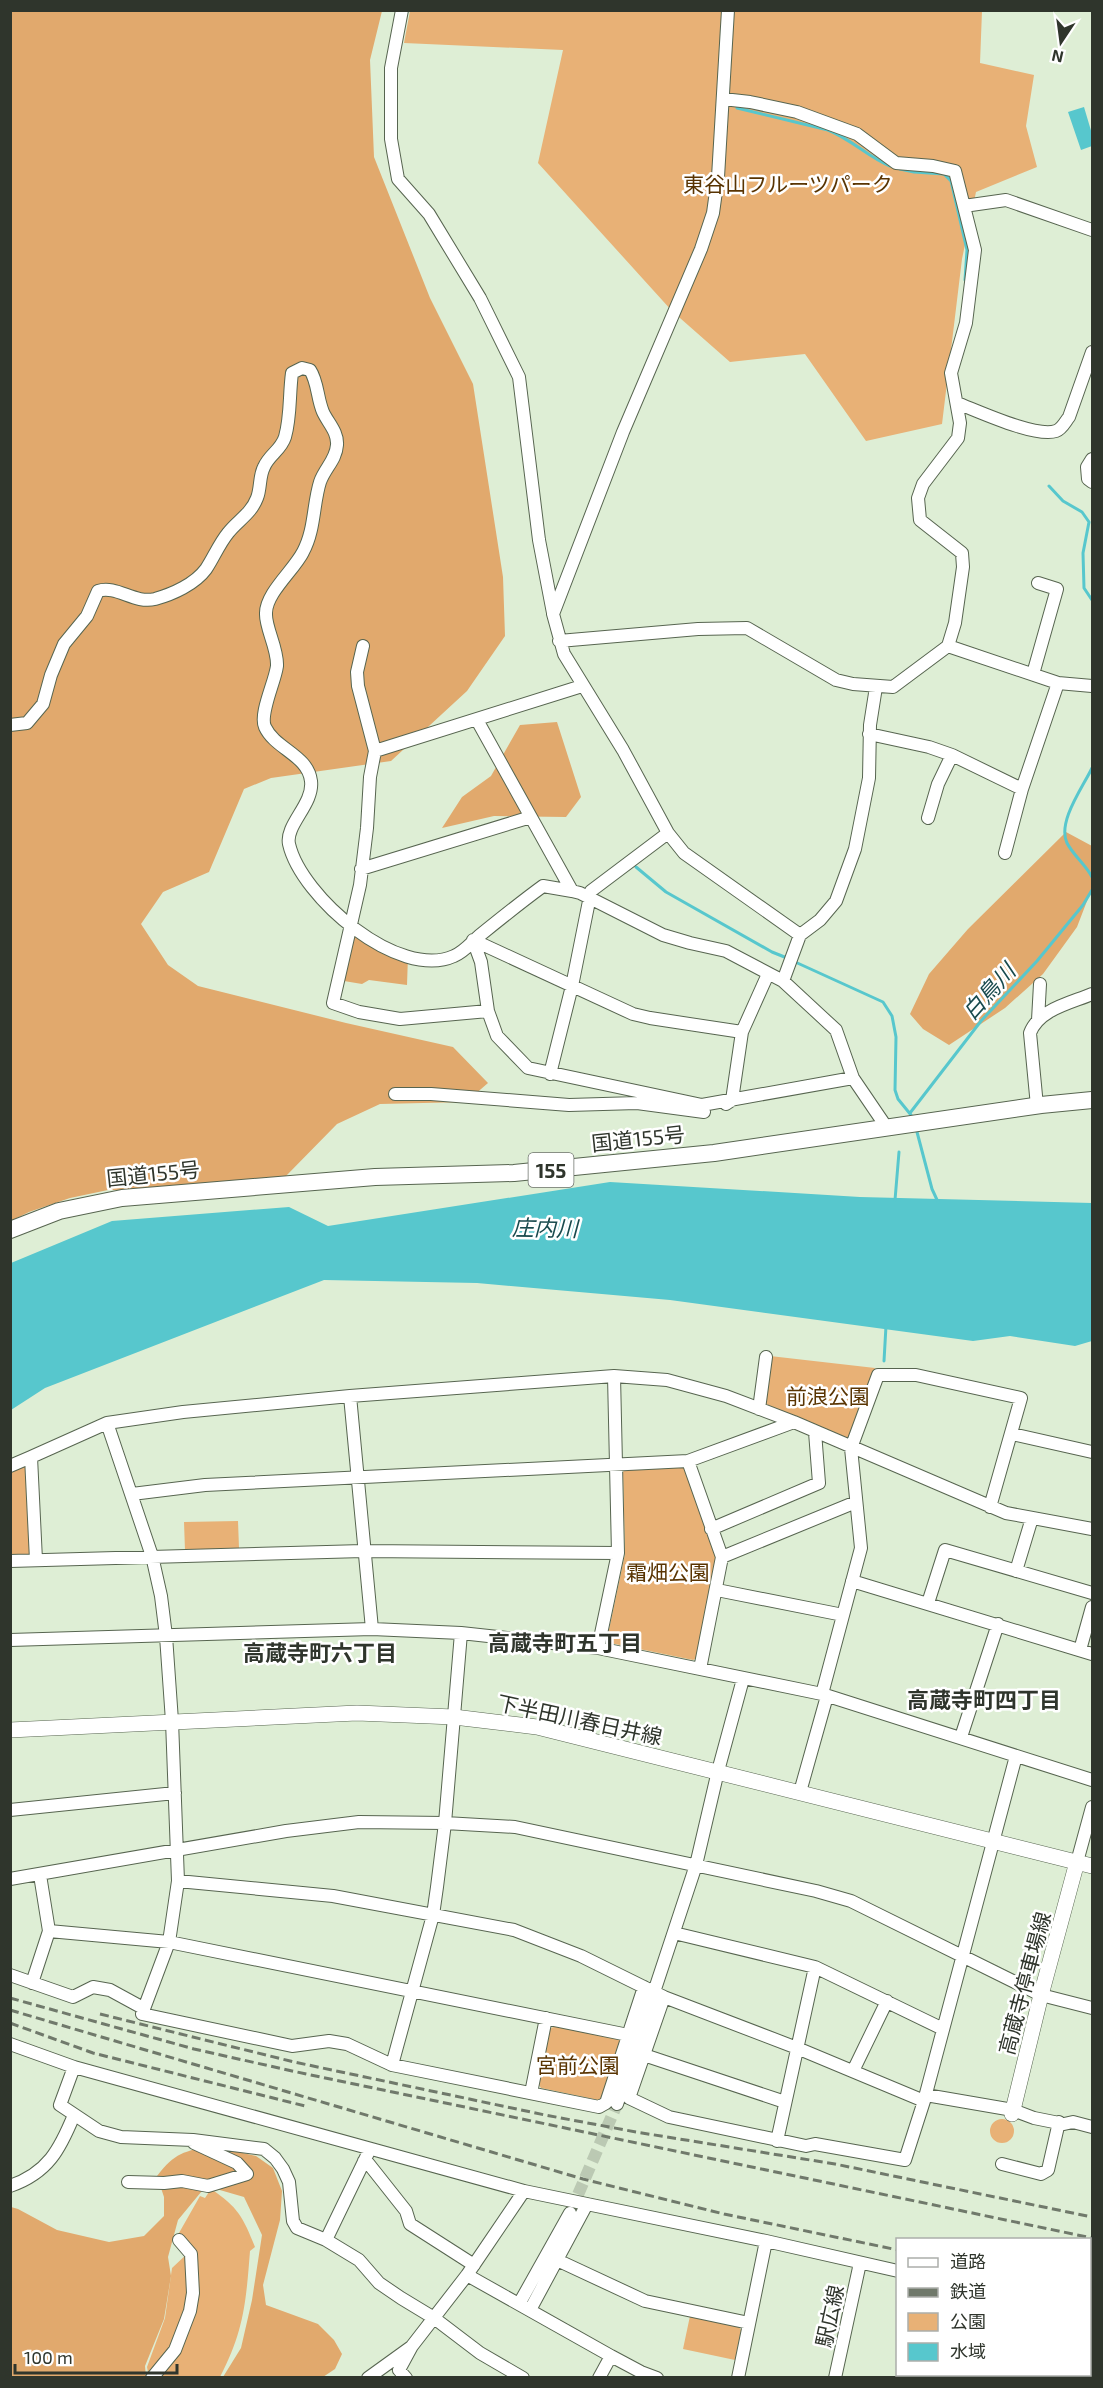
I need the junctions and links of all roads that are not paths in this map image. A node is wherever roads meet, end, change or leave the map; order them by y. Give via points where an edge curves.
1 (402, 10) edge
2 (728, 10) edge
3 (723, 99) junction
4 (964, 206) junction
5 (1092, 230) edge
6 (1092, 352) edge
7 (957, 403) junction
8 (1092, 459) edge
9 (1092, 482) edge
10 (1038, 583) dead end
11 (553, 614) junction
12 (560, 641) junction
13 (363, 646) dead end
14 (948, 646) junction
15 (1033, 674) junction
16 (1058, 683) junction
17 (582, 686) junction
18 (1092, 686) edge
19 (876, 687) junction
20 (477, 720) junction
21 (10, 725) edge
22 (869, 734) junction
23 (375, 752) junction
24 (952, 755) junction
25 (1022, 789) junction
26 (531, 817) junction
27 (928, 818) dead end
28 (668, 833) junction
29 (1005, 853) dead end
30 (361, 869) junction
31 (572, 891) junction
32 (589, 897) junction
33 (351, 925) junction
34 (800, 935) junction
35 (473, 940) junction
36 (768, 974) junction
37 (785, 976) junction
38 (1040, 984) dead end
39 (572, 986) junction
40 (1092, 994) edge
41 (488, 1011) junction
42 (1038, 1020) junction
43 (742, 1032) junction
44 (550, 1074) junction
45 (853, 1078) junction
46 (395, 1094) dead end
47 (732, 1100) junction
48 (1092, 1100) edge
49 (1037, 1106) junction
50 (886, 1128) junction
51 (10, 1230) edge
52 (766, 1357) dead end
53 (614, 1376) junction
54 (350, 1396) junction
55 (759, 1409) junction
56 (794, 1422) junction
57 (106, 1423) junction
58 (815, 1432) junction
59 (1012, 1434) junction
60 (851, 1448) junction
61 (1092, 1452) edge
62 (31, 1457) junction
63 (688, 1461) junction
64 (616, 1464) junction
65 (10, 1466) edge
66 (358, 1477) junction
67 (132, 1494) junction
68 (856, 1502) junction
69 (990, 1507) junction
70 (1032, 1518) junction
71 (711, 1529) junction
72 (1092, 1529) edge
73 (363, 1551) junction
74 (618, 1553) junction
75 (152, 1556) junction
76 (722, 1557) junction
77 (36, 1560) junction
78 (10, 1561) edge
79 (1016, 1571) junction
80 (852, 1581) junction
81 (717, 1590) junction
82 (1092, 1593) edge
83 (928, 1603) junction
84 (1092, 1608) edge
85 (843, 1615) junction
86 (998, 1624) junction
87 (372, 1629) junction
88 (461, 1633) junction
89 (166, 1636) junction
90 (10, 1640) edge
91 (598, 1648) junction
92 (1086, 1652) edge
93 (700, 1670) junction
94 (743, 1678) junction
95 (824, 1695) junction
96 (454, 1717) junction
97 (172, 1721) junction
98 (10, 1730) edge
99 (961, 1737) junction
100 (1016, 1756) junction
101 (718, 1771) junction
102 (1092, 1780) edge
103 (800, 1792) junction
104 (175, 1793) junction
105 (1092, 1807) edge
106 (10, 1810) edge
107 (445, 1822) junction
108 (993, 1841) junction
109 (178, 1851) junction
110 (1077, 1862) junction
111 (696, 1865) junction
112 (1092, 1866) edge
113 (40, 1875) junction
114 (10, 1879) edge
115 (178, 1881) junction
116 (433, 1915) junction
117 (49, 1931) junction
118 (674, 1933) junction
119 (169, 1942) junction
120 (963, 1956) junction
121 (815, 1967) junction
122 (10, 1975) edge
123 (32, 1983) junction
124 (411, 1991) junction
125 (654, 1992) junction
126 (1041, 1995) junction
127 (886, 2001) junction
128 (143, 2008) junction
129 (1092, 2008) edge
130 (546, 2018) junction
131 (943, 2029) junction
132 (628, 2035) junction
133 (10, 2044) edge
134 (797, 2048) junction
135 (644, 2055) junction
136 (392, 2065) junction
137 (74, 2067) junction
138 (853, 2071) junction
139 (531, 2093) junction
140 (925, 2098) junction
141 (785, 2102) junction
142 (617, 2104) tunnel mouth
143 (1012, 2112) junction
144 (74, 2115) junction
145 (1059, 2122) junction
146 (1092, 2127) edge
147 (193, 2140) junction
148 (777, 2141) junction
149 (370, 2150) junction
150 (364, 2162) junction
151 (1002, 2164) dead end
152 (128, 2182) dead end
153 (10, 2186) edge
154 (524, 2191) junction
155 (587, 2204) junction
156 (570, 2213) tunnel mouth
157 (179, 2240) dead end
158 (326, 2240) junction
159 (766, 2241) junction
160 (557, 2260) junction
161 (860, 2263) junction
162 (471, 2270) junction
163 (896, 2271) edge
164 (524, 2307) junction
165 (434, 2318) junction
166 (749, 2323) junction
167 (412, 2346) junction
168 (611, 2356) junction
169 (152, 2378) edge
170 (368, 2378) edge
171 (406, 2378) edge
172 (523, 2378) edge
173 (599, 2378) edge
174 (657, 2378) edge
175 (738, 2378) edge
176 (835, 2378) edge

1 - 11 street via 391,68 391,139 398,179 429,214 469,279 519,377 539,540
2 - 3 street
3 - 4 street via 796,112 847,130 896,163 955,171
3 - 11 street via 714,204 701,249 623,432
4 - 5 street via 1006,200
4 - 7 street via 975,250 966,323 951,373
6 - 7 street via 1069,417 1056,431 1036,432
7 - 14 street via 958,438 923,484 918,498 920,520 962,553 955,623
8 - 9 street via 1087,467
10 - 15 street via 1057,589
11 - 12 street
12 - 17 street
12 - 19 street via 747,628 836,680
13 - 23 street via 358,687
14 - 15 street
14 - 19 street via 893,687
15 - 16 street
16 - 18 street
16 - 25 street
17 - 20 street
17 - 28 street via 623,750
19 - 22 street
20 - 23 street
20 - 26 street
21 - 33 street via 27,723 43,704 64,644 87,616 98,591 109,588 133,598 153,599 180,589 205,570 228,532 251,509 258,497 262,469 285,439 292,373 302,368 310,370 337,444 334,460 320,482 303,553 267,607 265,615 277,663 264,726 272,738 304,764 312,781 309,797 288,835 289,845 315,893
22 - 24 street
22 - 34 street via 866,797 842,888 829,911
23 - 30 street
24 - 25 street
24 - 27 street
25 - 29 street
26 - 30 street
26 - 31 street
28 - 32 street via 591,891
28 - 34 street via 684,853
30 - 33 street
31 - 32 street
31 - 35 street via 543,886
32 - 36 street via 663,935 726,951
32 - 39 street
33 - 35 street via 384,949 437,962 456,956
33 - 41 street via 333,1003 400,1019
34 - 37 street
35 - 39 street
35 - 41 street via 481,962
36 - 37 street
36 - 43 street
37 - 45 street via 836,1030
38 - 42 street
39 - 43 street via 633,1014
39 - 44 street
40 - 42 street via 1043,1014
41 - 44 street via 497,1036 512,1053 528,1068
42 - 49 street via 1030,1033
43 - 47 street
44 - 47 street via 702,1106
45 - 47 street
45 - 50 street
46 - 47 street via 569,1105 637,1104 702,1112
48 - 49 highway, 国道155号 / 155
49 - 50 highway, 国道155号 / 155
50 - 51 highway, 国道155号 / 155 via 714,1153 514,1173 375,1177 122,1198 59,1211
52 - 55 street
53 - 54 street
53 - 55 street via 667,1380
53 - 64 street
54 - 57 street
54 - 66 street
55 - 56 street
56 - 58 street
56 - 63 street
57 - 62 street
57 - 67 street
58 - 60 street
58 - 71 street via 819,1483
59 - 60 street via 1021,1398 916,1375 878,1375
59 - 61 street
59 - 69 street
60 - 68 street
60 - 69 street
62 - 65 street
62 - 77 street
63 - 64 street
63 - 71 street
64 - 66 street
64 - 74 street
66 - 67 street via 205,1485
66 - 73 street
67 - 75 street
68 - 76 street
68 - 80 street via 861,1548
69 - 70 street
70 - 72 street
70 - 79 street
71 - 76 street
73 - 74 street
73 - 75 street
73 - 87 street
74 - 91 street
75 - 77 street
75 - 89 street
76 - 81 street
77 - 78 street
79 - 82 street
79 - 83 street via 945,1550
80 - 83 street
80 - 85 street
81 - 85 street
81 - 93 street
83 - 86 street
84 - 92 street
85 - 95 street
86 - 92 street
86 - 99 street
87 - 88 street
87 - 89 street
88 - 91 street
88 - 96 street
89 - 90 street
89 - 97 street
91 - 93 street
93 - 94 street
94 - 95 street
94 - 101 street
95 - 99 street
95 - 103 street
96 - 97 main road, 下半田川春日井線 via 357,1713
96 - 101 main road, 下半田川春日井線 via 537,1727
96 - 107 street
97 - 98 main road, 下半田川春日井線
97 - 104 street
99 - 100 street
100 - 102 street
100 - 108 street
101 - 103 main road, 下半田川春日井線
101 - 111 street
103 - 108 main road, 下半田川春日井線
104 - 106 street
104 - 109 street
105 - 110 street
107 - 109 street via 358,1822
107 - 111 street via 515,1827
107 - 116 street
108 - 110 main road, 下半田川春日井線
108 - 120 street
109 - 113 street
109 - 115 street
110 - 112 main road, 下半田川春日井線
110 - 126 main road, 高蔵寺停車場線
111 - 118 street
111 - 120 street via 851,1901
113 - 114 street
113 - 117 street
115 - 116 street via 333,1896
115 - 119 street
116 - 124 street
116 - 125 street via 514,1930 581,1956
117 - 119 street
117 - 123 street
118 - 121 street
118 - 125 street
119 - 124 street
119 - 128 street
120 - 126 street
120 - 131 street
121 - 127 street
121 - 134 street
122 - 123 street
123 - 128 street via 73,1997 93,1987 110,1990
124 - 130 street
124 - 136 street
125 - 132 street
125 - 134 street
125 - 135 street
125 - 142 street
126 - 129 street
126 - 143 main road, 高蔵寺停車場線
127 - 131 street
127 - 138 street
128 - 136 street via 142,2014 292,2046 329,2041 346,2044
130 - 132 street
130 - 139 street
131 - 140 street
132 - 139 street via 606,2103 599,2108
133 - 137 street
134 - 138 street
134 - 141 street
135 - 141 street
135 - 148 street via 630,2098 669,2117
136 - 139 street
137 - 144 street via 60,2106
137 - 149 street
138 - 140 street
140 - 143 street
140 - 148 street via 905,2160 825,2145
141 - 148 street
143 - 145 street
144 - 147 street via 99,2131 121,2137
144 - 153 street via 62,2143 44,2167
145 - 146 street
145 - 151 street via 1048,2170 1041,2174
147 - 152 street via 237,2163 247,2174 206,2191 182,2181
147 - 158 street via 264,2149 275,2158 289,2182 297,2228
149 - 150 street
149 - 154 street
150 - 158 street
150 - 162 street via 406,2211 410,2224
154 - 155 street
154 - 162 street
155 - 159 street
155 - 160 street
156 - 164 street
157 - 169 street via 191,2254 190,2311 175,2350
158 - 165 street via 359,2259 379,2283
159 - 161 street
159 - 166 street
160 - 164 street
160 - 166 street via 645,2301
161 - 163 street
161 - 176 street, 駅広線
162 - 164 street
162 - 165 street
164 - 168 street
165 - 167 street
165 - 172 street via 480,2353
166 - 175 street
167 - 170 street
167 - 171 street via 399,2370
168 - 173 street
168 - 174 street

